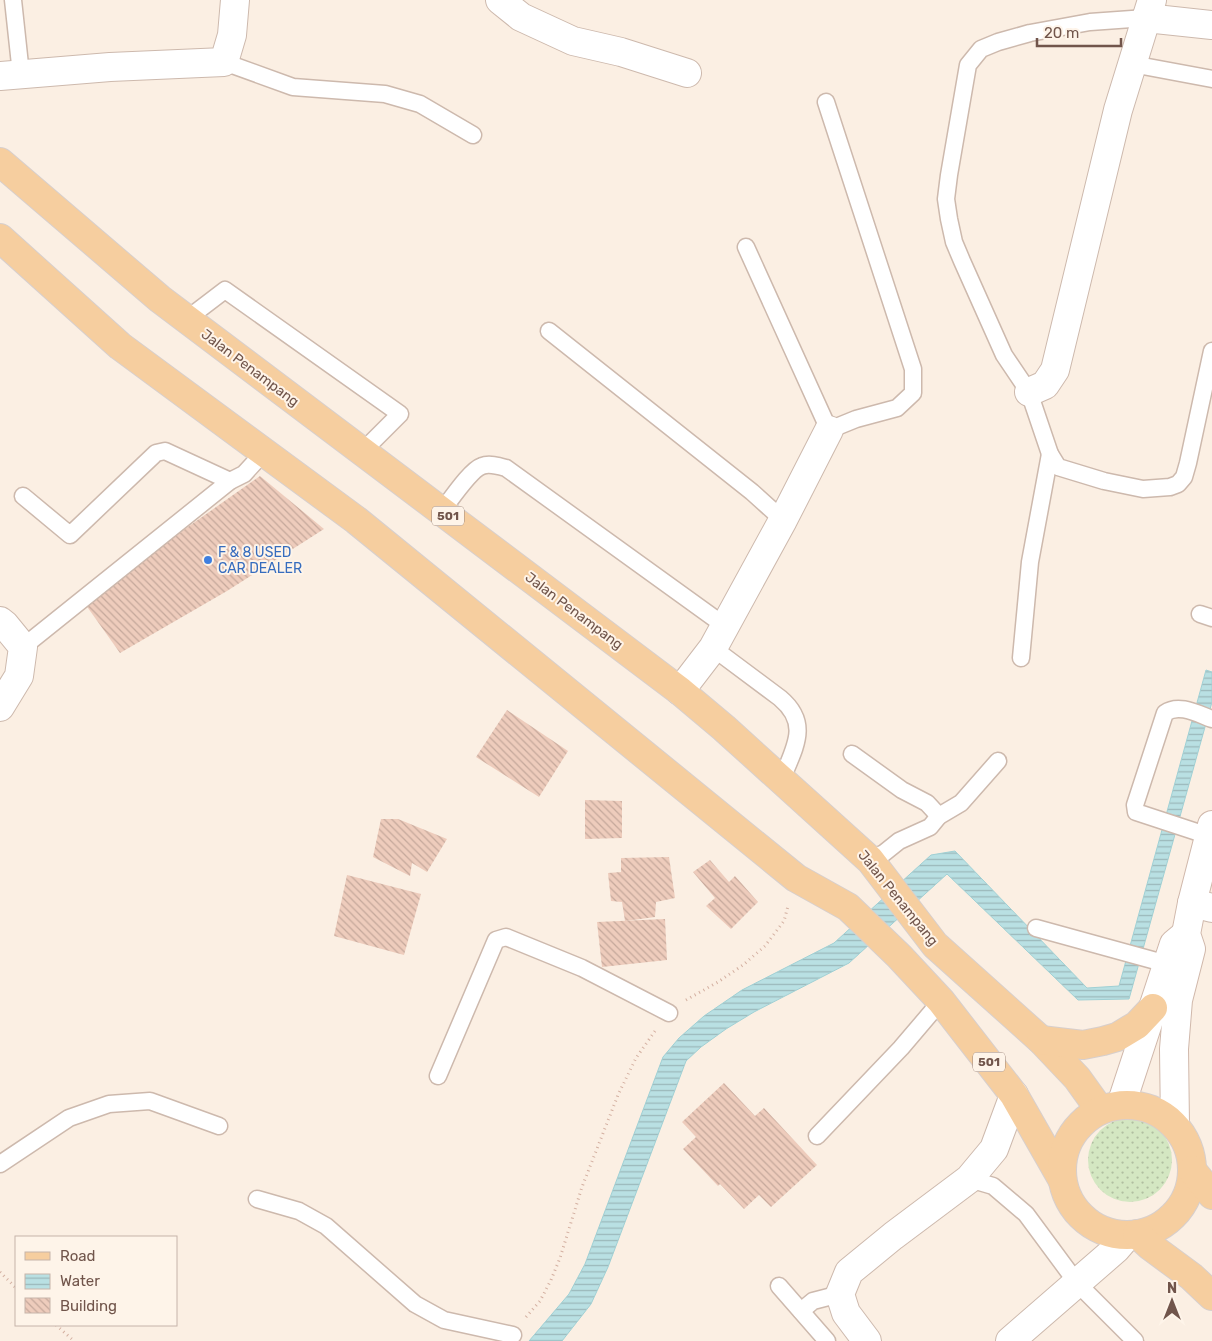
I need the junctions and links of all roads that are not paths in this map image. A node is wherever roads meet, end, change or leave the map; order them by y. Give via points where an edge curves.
1 (13, 0) edge
2 (235, 0) edge
3 (251, 0) edge
4 (500, 0) edge
5 (1149, 9) edge
6 (1212, 25) edge
7 (232, 35) junction
8 (224, 62) junction
9 (1132, 64) junction
10 (688, 73) dead end
11 (11, 75) edge
12 (1212, 79) edge
13 (826, 102) dead end
14 (473, 135) dead end
15 (0, 162) edge
16 (0, 238) edge
17 (746, 247) dead end
18 (187, 320) junction
19 (549, 330) dead end
20 (1212, 351) edge
21 (1029, 392) junction
22 (829, 430) junction
23 (264, 452) junction
24 (362, 452) junction
25 (1050, 454) junction
26 (230, 481) junction
27 (23, 496) dead end
28 (442, 512) junction
29 (783, 520) junction
30 (0, 621) edge
31 (719, 637) junction
32 (24, 647) junction
33 (1021, 658) dead end
34 (680, 691) junction
35 (0, 707) edge
36 (1212, 719) edge
37 (852, 754) dead end
38 (998, 761) dead end
39 (782, 779) junction
40 (939, 816) junction
41 (1211, 830) edge
42 (878, 870) junction
43 (1204, 894) edge
44 (1036, 928) dead end
45 (1186, 934) junction
46 (1155, 960) junction
47 (941, 1000) junction
48 (1154, 1008) junction
49 (670, 1014) road end
50 (1041, 1040) junction
51 (438, 1076) dead end
52 (1014, 1095) junction
53 (1111, 1108) junction
54 (1175, 1125) junction
55 (219, 1126) dead end
56 (817, 1136) dead end
57 (0, 1164) edge
58 (1192, 1170) junction
59 (969, 1179) junction
60 (1062, 1179) junction
61 (1212, 1195) edge
62 (257, 1199) dead end
63 (1132, 1234) junction
64 (1077, 1283) junction
65 (779, 1286) dead end
66 (840, 1294) junction
67 (1212, 1296) edge
68 (801, 1311) junction
69 (512, 1335) road end
70 (827, 1341) edge
71 (867, 1341) edge
72 (1010, 1341) edge
73 (1134, 1341) edge

1 - 11 lane
2 - 7 street
3 - 7 street via 249,10
4 - 10 street via 521,17 574,41
5 - 6 street
5 - 9 street
5 - 21 lane via 998,42 981,49 968,65 946,199 949,219 954,242 1004,355
7 - 8 street
8 - 11 street
8 - 14 lane via 293,87 385,94 420,104
9 - 12 lane
9 - 21 street via 1055,370 1045,385
13 - 22 lane via 913,369 913,393 897,408
15 - 18 main road, Jalan Penampang / 501
16 - 23 main road, 501 via 120,346
17 - 22 lane
18 - 24 main road, Jalan Penampang / 501
18 - 24 lane via 225,290 400,414
19 - 29 lane
20 - 25 lane via 1188,463 1178,484 1143,489 1104,481 1058,467
21 - 25 lane
22 - 29 street
23 - 26 lane via 244,474
23 - 47 main road, 501 via 356,520 796,878 848,908
24 - 28 main road, Jalan Penampang / 501
25 - 33 lane via 1030,562
26 - 27 lane via 165,451 156,453 70,535
26 - 32 lane
28 - 31 lane via 475,470 484,465 506,468
28 - 34 main road, Jalan Penampang / 501
29 - 31 street
30 - 32 street
31 - 34 street
31 - 39 lane via 789,706 796,717 798,735
32 - 35 street via 19,676
34 - 39 main road, Jalan Penampang / 501
36 - 41 lane via 1186,709 1165,714 1134,805 1136,812 1181,826
37 - 40 lane via 902,790 927,803
38 - 40 lane via 961,803
39 - 42 main road, Jalan Penampang / 501
40 - 42 lane via 930,827 899,841 884,853
41 - 43 street
42 - 50 main road, Jalan Penampang / 501 via 935,945
43 - 45 street
44 - 46 lane
45 - 46 street
45 - 54 street via 1191,949 1178,1000 1174,1049
46 - 48 street
47 - 52 main road, 501
47 - 56 lane via 901,1048
48 - 50 main road via 1137,1025 1103,1041 1083,1045
48 - 53 street
49 - 51 lane via 582,968 506,937 496,940
50 - 53 main road, Jalan Penampang / 501
52 - 59 street via 994,1149
52 - 60 main road, 501
53 - 54 main road via 1136,1105 1150,1109
53 - 60 main road via 1088,1117 1078,1126 1064,1151
54 - 58 main road via 1184,1138
55 - 57 lane via 150,1100 109,1104 69,1118
58 - 61 main road
58 - 63 main road via 1185,1199 1176,1212 1152,1230
59 - 64 lane via 993,1186 1026,1214
59 - 66 street via 849,1272
60 - 63 main road via 1066,1194 1084,1219 1112,1233
62 - 69 lane via 299,1211 326,1226 415,1304 444,1320
63 - 64 street
63 - 67 main road via 1192,1277
64 - 72 street
64 - 73 lane
65 - 68 lane
66 - 68 lane via 813,1302
66 - 71 street via 846,1313
68 - 70 lane

